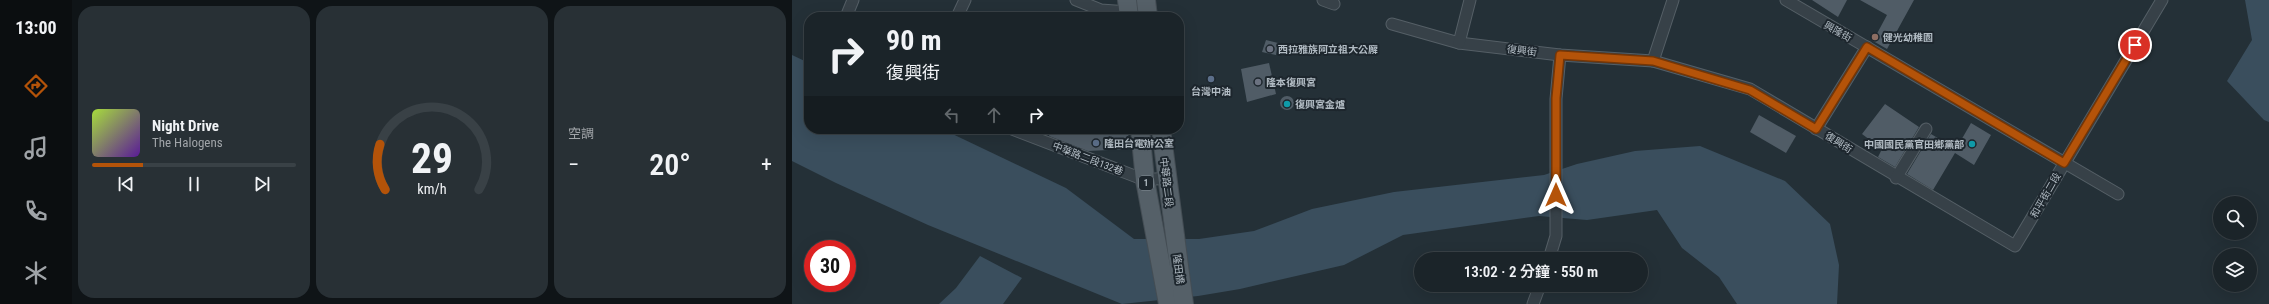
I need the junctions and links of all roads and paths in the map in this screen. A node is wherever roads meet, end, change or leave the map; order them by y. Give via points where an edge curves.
1 (853, 0) edge
2 (965, 0) edge
3 (1076, 0) edge
4 (1146, 0) edge
5 (1323, 0) edge
6 (1470, 0) edge
7 (1673, 0) edge
8 (1786, 0) edge
9 (2162, 0) edge
10 (1334, 4) dead end
11 (1128, 10) edge
12 (848, 12) edge
13 (959, 12) edge
14 (1147, 12) edge
15 (1392, 24) dead end
16 (1460, 43) junction
17 (1867, 47) junction
18 (1560, 55) junction
19 (1653, 61) junction
20 (1816, 129) junction
21 (1926, 129) dead end
22 (1025, 134) edge
23 (1140, 134) edge
24 (1162, 134) edge
25 (2064, 163) junction
26 (1166, 178) junction
27 (1896, 178) junction
28 (1145, 180) junction
29 (2118, 194) dead end
30 (1174, 235) joint
31 (1156, 237) joint
32 (2015, 246) joint
33 (1550, 252) edge
34 (1537, 292) edge
35 (1168, 304) edge
36 (1184, 304) edge
37 (1533, 304) edge

1 - 12 street
2 - 13 street
3 - 11 street via 1101,10
4 - 14 main road
5 - 10 street
6 - 16 street
7 - 19 street
8 - 17 street, 興隆街
9 - 25 street, 和平街二段
15 - 16 street, 復興街
16 - 18 street, 復興街
17 - 20 street
17 - 25 street, 興隆街
18 - 19 street, 復興街
18 - 33 street via 1556,98 1556,236
19 - 20 street, 復興街 via 1750,90
20 - 27 street, 復興街
21 - 27 street
22 - 28 street, 中華路二段132巷
23 - 28 main road, 中華路二段 / 1
24 - 26 main road, 中華路二段 / 1
25 - 29 street, 興隆街
25 - 32 street, 和平街二段
26 - 28 street, 中華路二段132巷
26 - 30 main road, 中華路二段 / 1
27 - 32 street, 復興街
28 - 31 main road, 中華路二段 / 1
30 - 36 main road, 隆田橋 / 1
31 - 35 main road, 隆田橋 / 1
34 - 37 street

